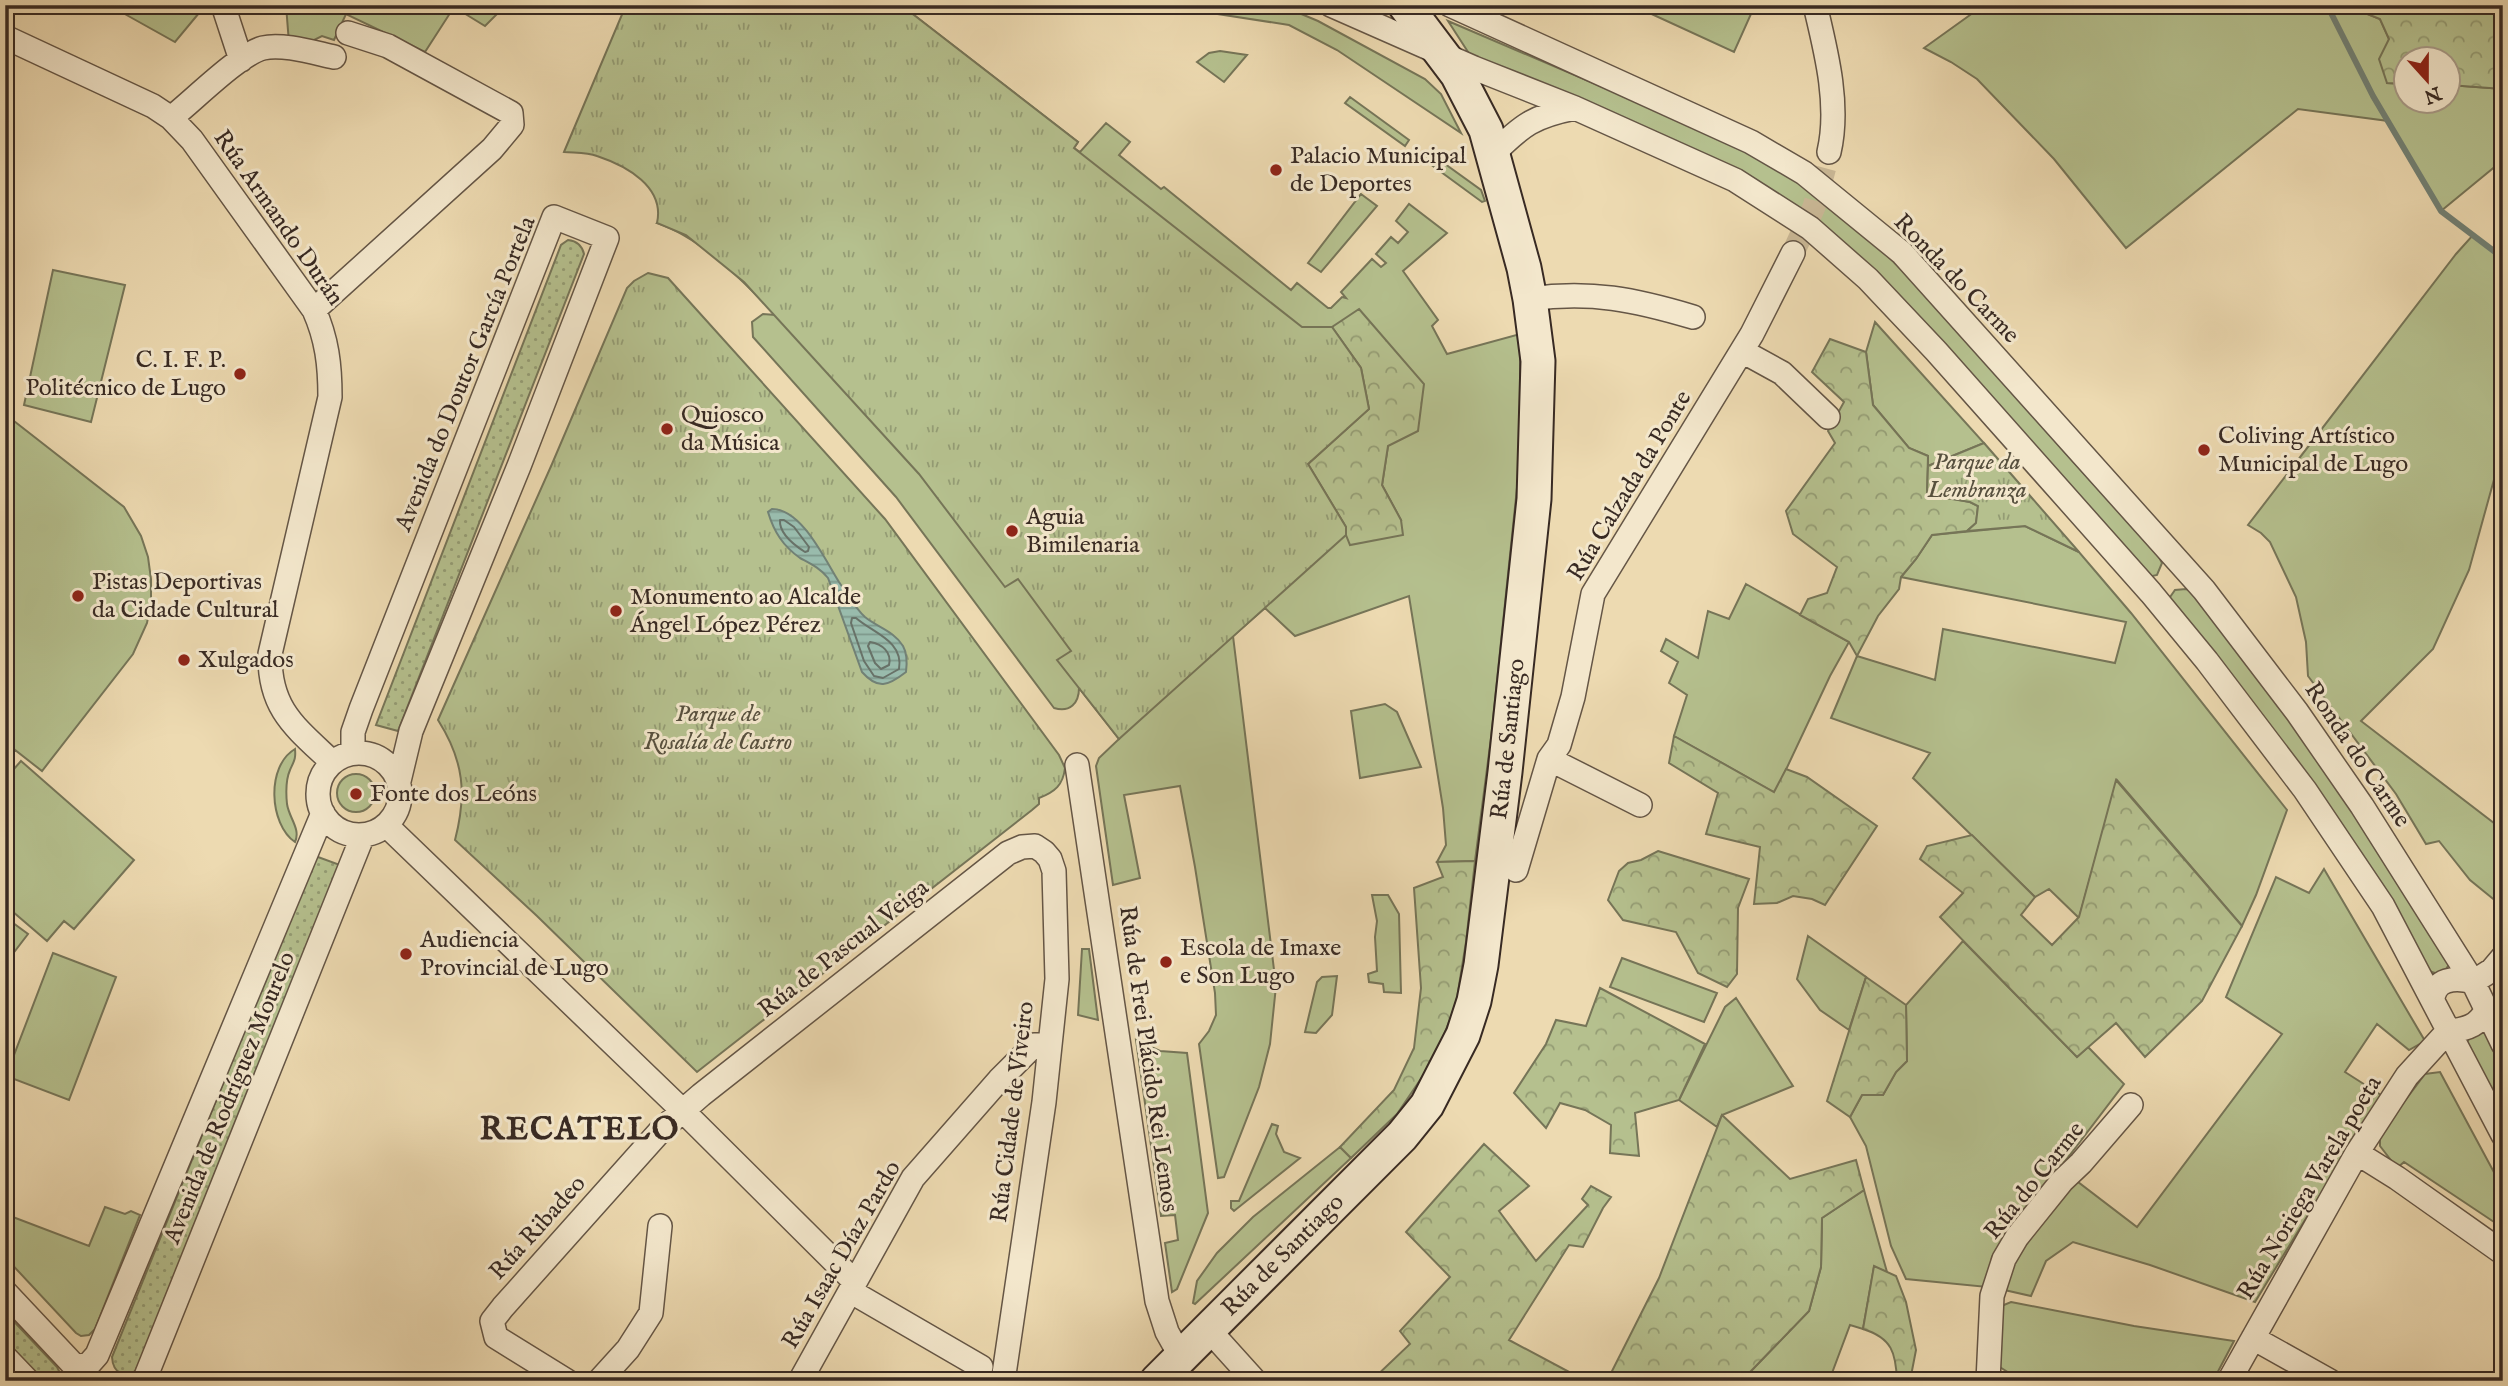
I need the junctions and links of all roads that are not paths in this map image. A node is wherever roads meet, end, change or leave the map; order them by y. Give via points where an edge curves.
1 (223, 5) edge
2 (1405, 5) edge
3 (1450, 5) edge
4 (1815, 5) edge
5 (1344, 7) edge
6 (348, 33) dead end
7 (5, 37) edge
8 (1443, 53) junction
9 (334, 57) dead end
10 (242, 60) junction
11 (1575, 108) junction
12 (172, 118) junction
13 (1829, 152) tunnel mouth
14 (1493, 154) junction
15 (1793, 253) tunnel mouth
16 (1530, 299) junction
17 (314, 310) junction
18 (1693, 317) dead end
19 (1742, 351) junction
20 (1828, 417) dead end
21 (2182, 568) junction
22 (2151, 593) junction
23 (342, 757) junction
24 (1549, 759) junction
25 (1077, 765) dead end
26 (1505, 772) junction
27 (399, 781) junction
28 (1640, 805) dead end
29 (323, 813) junction
30 (386, 825) junction
31 (363, 835) junction
32 (1044, 852) joint
33 (1516, 870) dead end
34 (2503, 957) edge
35 (2473, 982) junction
36 (2433, 1001) junction
37 (2486, 1009) junction
38 (2448, 1031) junction
39 (2503, 1044) edge
40 (1049, 1045) junction
41 (2131, 1105) dead end
42 (684, 1111) junction
43 (2503, 1135) edge
44 (2357, 1153) junction
45 (660, 1226) dead end
46 (2503, 1253) edge
47 (852, 1286) junction
48 (5, 1292) edge
49 (1209, 1330) junction
50 (2253, 1338) junction
51 (97, 1355) junction
52 (5, 1357) edge
53 (1181, 1357) junction
54 (981, 1367) dead end
55 (82, 1374) edge
56 (26, 1380) edge
57 (97, 1381) edge
58 (144, 1381) edge
59 (567, 1381) edge
60 (599, 1381) edge
61 (800, 1381) edge
62 (1003, 1381) edge
63 (1157, 1381) edge
64 (1255, 1381) edge
65 (1988, 1381) edge
66 (2228, 1381) edge
67 (2330, 1381) edge

1 - 10 street
2 - 8 street, Rúa de Santiago
3 - 21 street, Ronda do Carme via 1751,142 1804,173 1902,253
4 - 13 street via 1831,96
5 - 8 street
6 - 17 street via 388,46 511,113 512,125 502,140
7 - 12 street, Rúa Armando Durán
8 - 11 street
8 - 14 street, Rúa de Santiago via 1474,102
9 - 10 street via 264,47
10 - 12 street
11 - 14 street via 1532,121
11 - 22 street via 1735,180 1810,228 1886,297
12 - 17 street, Rúa Armando Durán
14 - 16 street, Rúa de Santiago
15 - 19 street, Rúa Calzada da Ponte
16 - 18 street via 1619,298
16 - 26 street, Rúa de Santiago via 1538,361 1537,453
17 - 23 street, Rúa Armando Durán via 325,335 330,397 270,654 269,677 276,700 291,723
19 - 20 street via 1782,373
19 - 24 street, Rúa Calzada da Ponte via 1593,594 1573,697 1559,745
21 - 22 street
21 - 35 street, Ronda do Carme via 2304,720
22 - 36 street via 2321,812 2383,906
23 - 27 street via 376,755
23 - 27 street, Avenida do Doutor García Portela via 554,217 607,237 411,731
23 - 29 street via 320,780
24 - 26 street via 1530,769
24 - 28 street
24 - 33 street, Rúa Calzada da Ponte
25 - 53 street, Rúa de Frei Plácido Rei Lemos via 1157,1301
26 - 49 street, Rúa de Santiago via 1474,1002 1446,1071 1402,1136
27 - 30 street via 399,806
29 - 31 street via 344,832
29 - 51 street, Avenida de Rodríguez Mourelo
30 - 31 street
30 - 42 street
31 - 58 street, Avenida de Rodríguez Mourelo
32 - 40 street, Rúa Cidade de Viveiro via 1054,870 1055,896 1057,979
32 - 42 street, Rúa de Pascual Veiga via 1035,846 1008,853
34 - 35 street
35 - 36 street via 2453,978 2439,984
35 - 37 street, Ronda do Carme
36 - 38 street
37 - 38 street via 2473,1025
37 - 39 street, Ronda do Carme
38 - 43 street
38 - 44 street, Rúa Noriega Varela poeta via 2407,1076
40 - 47 street, Rúa Isaac Díaz Pardo via 1034,1045 913,1178
40 - 62 street, Rúa Cidade de Viveiro
41 - 65 street, Rúa do Carme via 2062,1181 2004,1259 1992,1296
42 - 47 street
42 - 59 street, Rúa Ribadeo via 662,1129 492,1321 496,1337
44 - 46 street
44 - 50 street, Rúa Noriega Varela poeta
45 - 60 street via 651,1313 628,1349
47 - 54 street
47 - 61 street, Rúa Isaac Díaz Pardo
48 - 55 street
49 - 53 street, Rúa de Santiago
49 - 64 street
50 - 66 street, Rúa Noriega Varela poeta
50 - 67 street
51 - 55 street
51 - 57 street, Avenida de Rodríguez Mourelo
52 - 56 street
53 - 63 street, Rúa de Santiago

